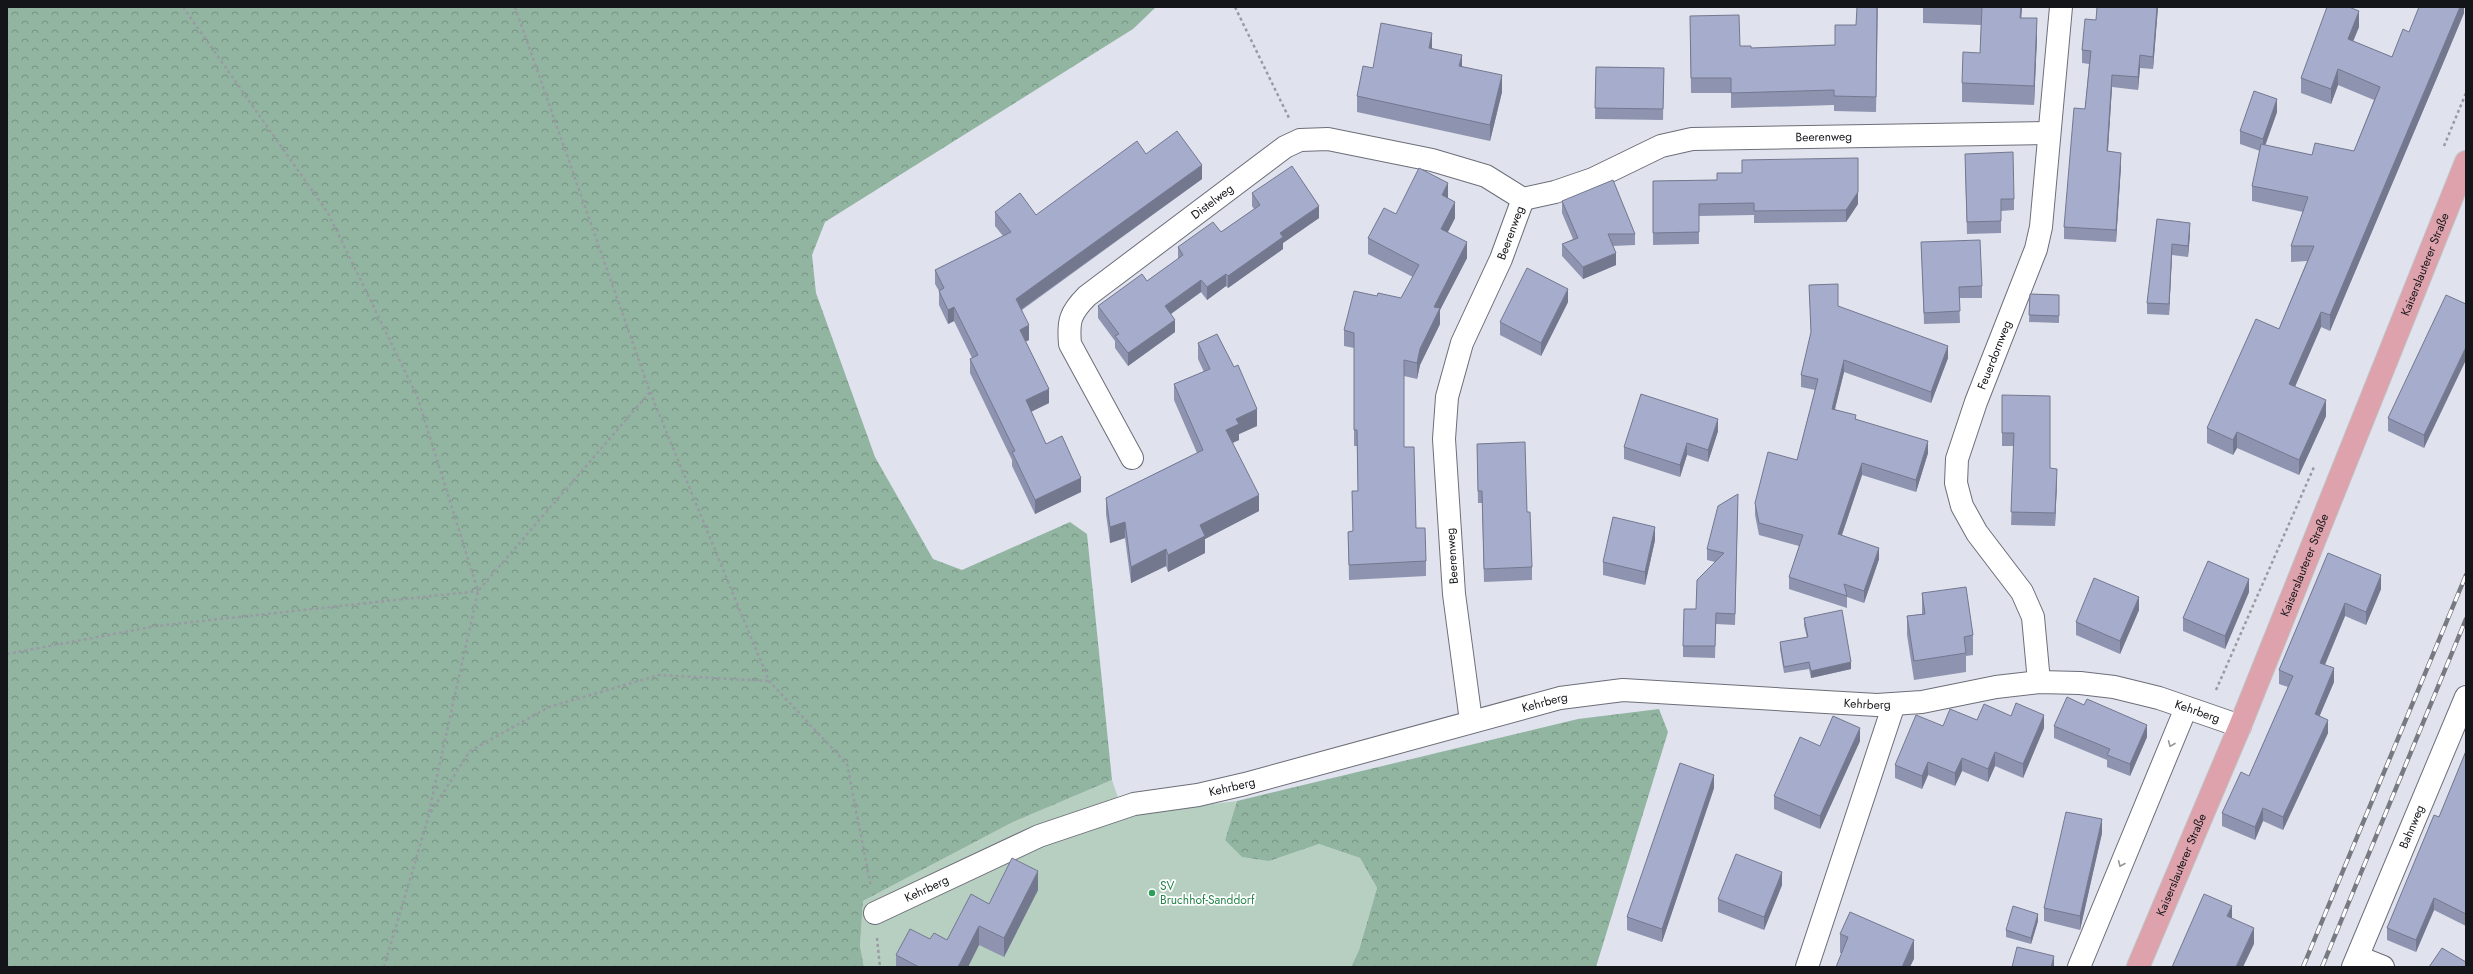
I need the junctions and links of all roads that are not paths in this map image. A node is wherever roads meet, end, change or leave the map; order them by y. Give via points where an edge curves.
1 (2061, 7) edge
2 (2049, 133) junction
3 (2466, 162) edge
4 (1523, 199) junction
5 (1132, 458) dead end
6 (2039, 682) junction
7 (2466, 697) edge
8 (1894, 704) junction
9 (2196, 711) junction
10 (1471, 721) junction
11 (2240, 726) junction
12 (875, 913) road end
13 (2356, 962) edge
14 (1807, 967) edge
15 (2079, 967) edge
16 (2138, 967) edge
17 (2383, 967) edge

1 - 2 street, Feuerdornweg
2 - 4 street, Beerenweg via 1692,140 1661,146 1593,179 1555,192
2 - 6 street, Feuerdornweg via 2041,227 2036,249 1976,402 1957,459 1956,483 1962,506 1977,533 2022,592 2033,617
3 - 11 main road, Kaiserslauterer Straße
4 - 5 street, Distelweg via 1486,176 1432,160 1328,139 1300,140 1285,147 1087,296 1074,310 1069,325 1070,344
4 - 10 street, Beerenweg via 1501,259 1462,343 1446,397 1444,439 1454,594
6 - 8 street, Kehrberg via 1996,687 1922,702
6 - 9 street, Kehrberg via 2114,687
7 - 13 street, Bahnweg
8 - 10 street, Kehrberg via 1823,704 1623,690 1560,698
8 - 14 street
9 - 11 street, Kehrberg
9 -> 15 street
10 - 12 street, Kehrberg via 1245,784 1198,795 1134,804 1039,836
11 - 16 main road, Kaiserslauterer Straße
13 - 17 street, Bahnweg

